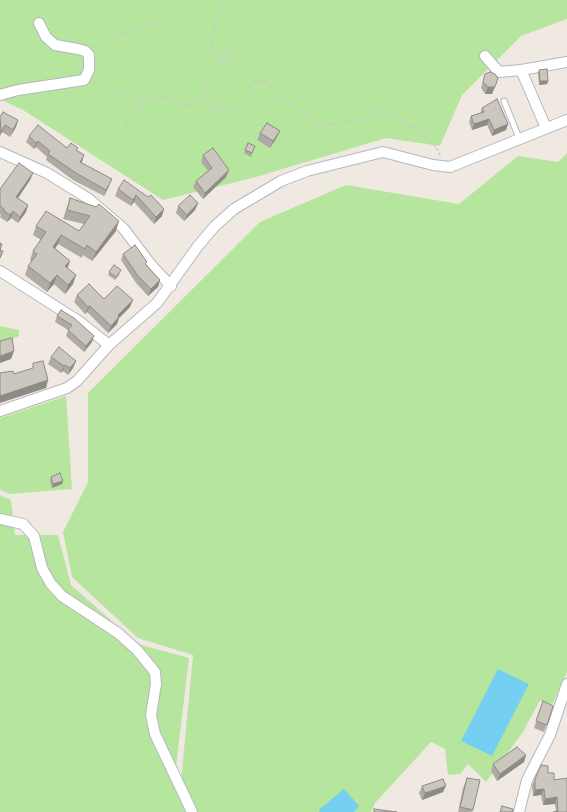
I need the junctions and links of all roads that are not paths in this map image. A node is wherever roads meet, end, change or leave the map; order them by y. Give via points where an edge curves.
1 (39, 23) dead end
2 (485, 56) dead end
3 (567, 62) edge
4 (521, 70) junction
5 (0, 95) edge
6 (504, 100) dead end
7 (567, 120) edge
8 (546, 128) junction
9 (519, 138) junction
10 (0, 152) edge
11 (0, 271) edge
12 (171, 286) junction
13 (109, 345) junction
14 (0, 411) edge
15 (0, 519) edge
16 (567, 684) edge
17 (192, 812) edge
18 (519, 812) edge

1 - 5 street via 46,37 55,45 78,49 89,55 88,72 84,80
2 - 4 street via 499,72
3 - 4 street
4 - 8 street
6 - 9 lane
7 - 8 street
8 - 9 street
9 - 12 street via 450,167 383,152 306,171 281,181 234,209 214,227
10 - 12 street via 46,173 89,199 123,228
11 - 13 street via 80,322
12 - 13 street via 147,314
13 - 14 street via 77,381 67,388
15 - 17 street via 23,524 34,536 42,568 51,584 62,596 118,633 137,650 155,672 156,684 151,715 155,734
16 - 18 street via 550,735 528,780

